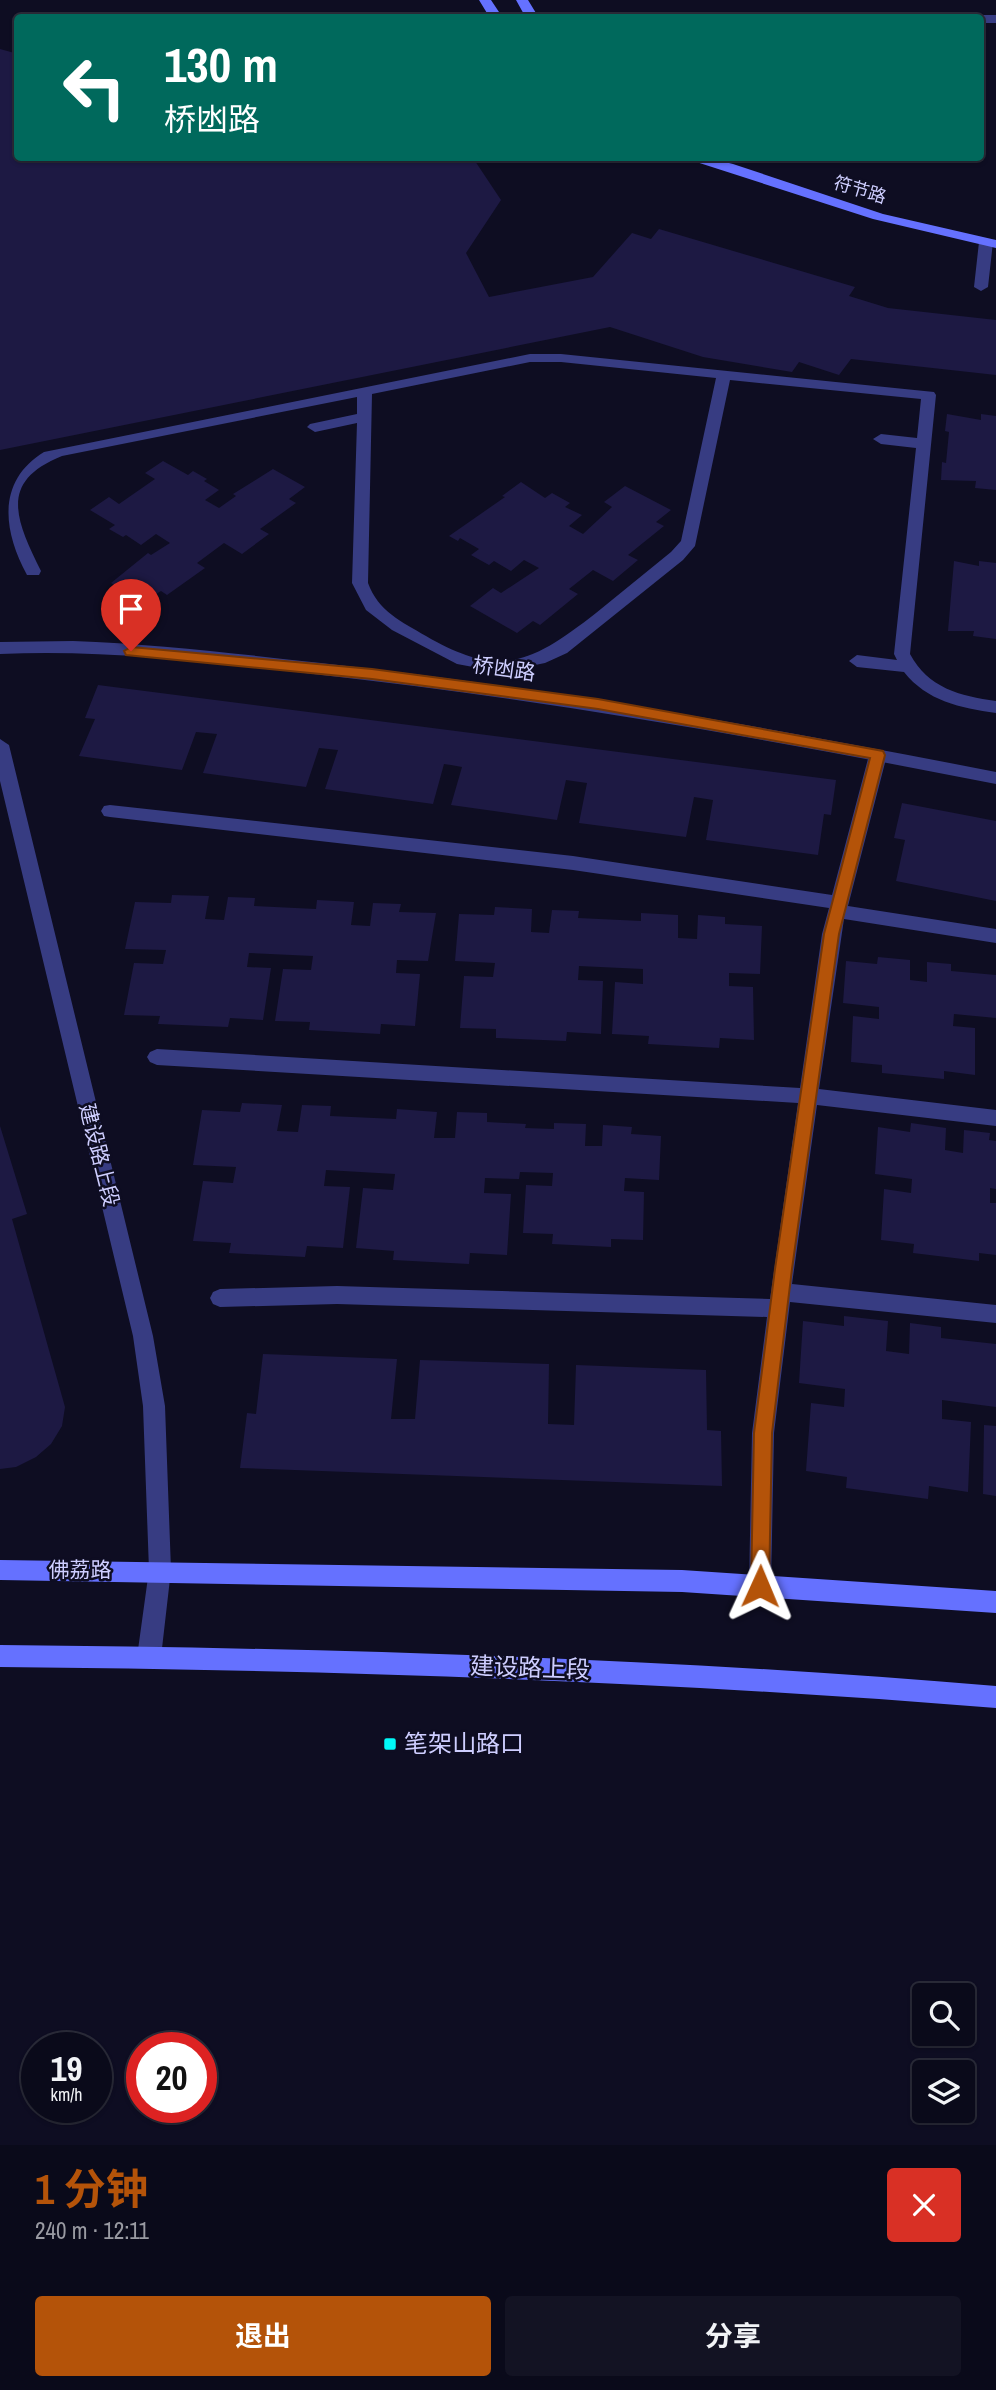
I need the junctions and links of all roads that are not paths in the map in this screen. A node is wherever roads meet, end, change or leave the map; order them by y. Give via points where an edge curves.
1 (720, 161) edge
2 (991, 243) edge
3 (981, 287) dead end
4 (724, 374) junction
5 (365, 391) junction
6 (365, 417) junction
7 (315, 427) dead end
8 (881, 439) dead end
9 (924, 444) junction
10 (33, 571) dead end
11 (0, 648) edge
12 (857, 661) dead end
13 (907, 667) junction
14 (996, 707) edge
15 (0, 745) edge
16 (878, 755) junction
17 (996, 778) edge
18 (110, 811) dead end
19 (839, 907) junction
20 (996, 936) edge
21 (157, 1057) dead end
22 (808, 1096) junction
23 (996, 1118) edge
24 (220, 1298) dead end
25 (780, 1300) junction
26 (996, 1314) edge
27 (160, 1570) junction
28 (0, 1572) edge
29 (760, 1586) junction
30 (996, 1602) edge
31 (0, 1656) edge
32 (149, 1657) junction
33 (996, 1697) edge

1 - 2 main road, 符节路 via 841,205
2 - 3 lane
4 - 5 street via 543,356
4 - 6 lane via 689,542 561,649 545,658 505,667 470,664 439,652 378,614 365,600 359,583
4 - 9 street via 929,395
5 - 6 lane
5 - 10 street via 60,452 32,462 12,477 1,498 2,509
6 - 7 street
8 - 9 street
9 - 13 lane via 902,641
11 - 16 street, 桥凼路 via 181,654 372,674 598,704
12 - 13 street
13 - 14 lane via 916,679 947,698
15 - 27 street, 建设路上段 via 143,1336 154,1406
16 - 17 street, 桥凼路
16 - 19 street
18 - 19 street via 573,863
19 - 20 street
19 - 22 street via 831,934
21 - 22 street
22 - 23 street
22 - 25 street
24 - 25 street
25 - 26 street
25 - 29 street via 763,1433
27 - 28 main road, 佛荔路
27 - 29 main road
27 - 32 street, 建设路上段
29 - 30 main road
31 - 32 main road
32 - 33 main road, 建设路上段 via 672,1673

